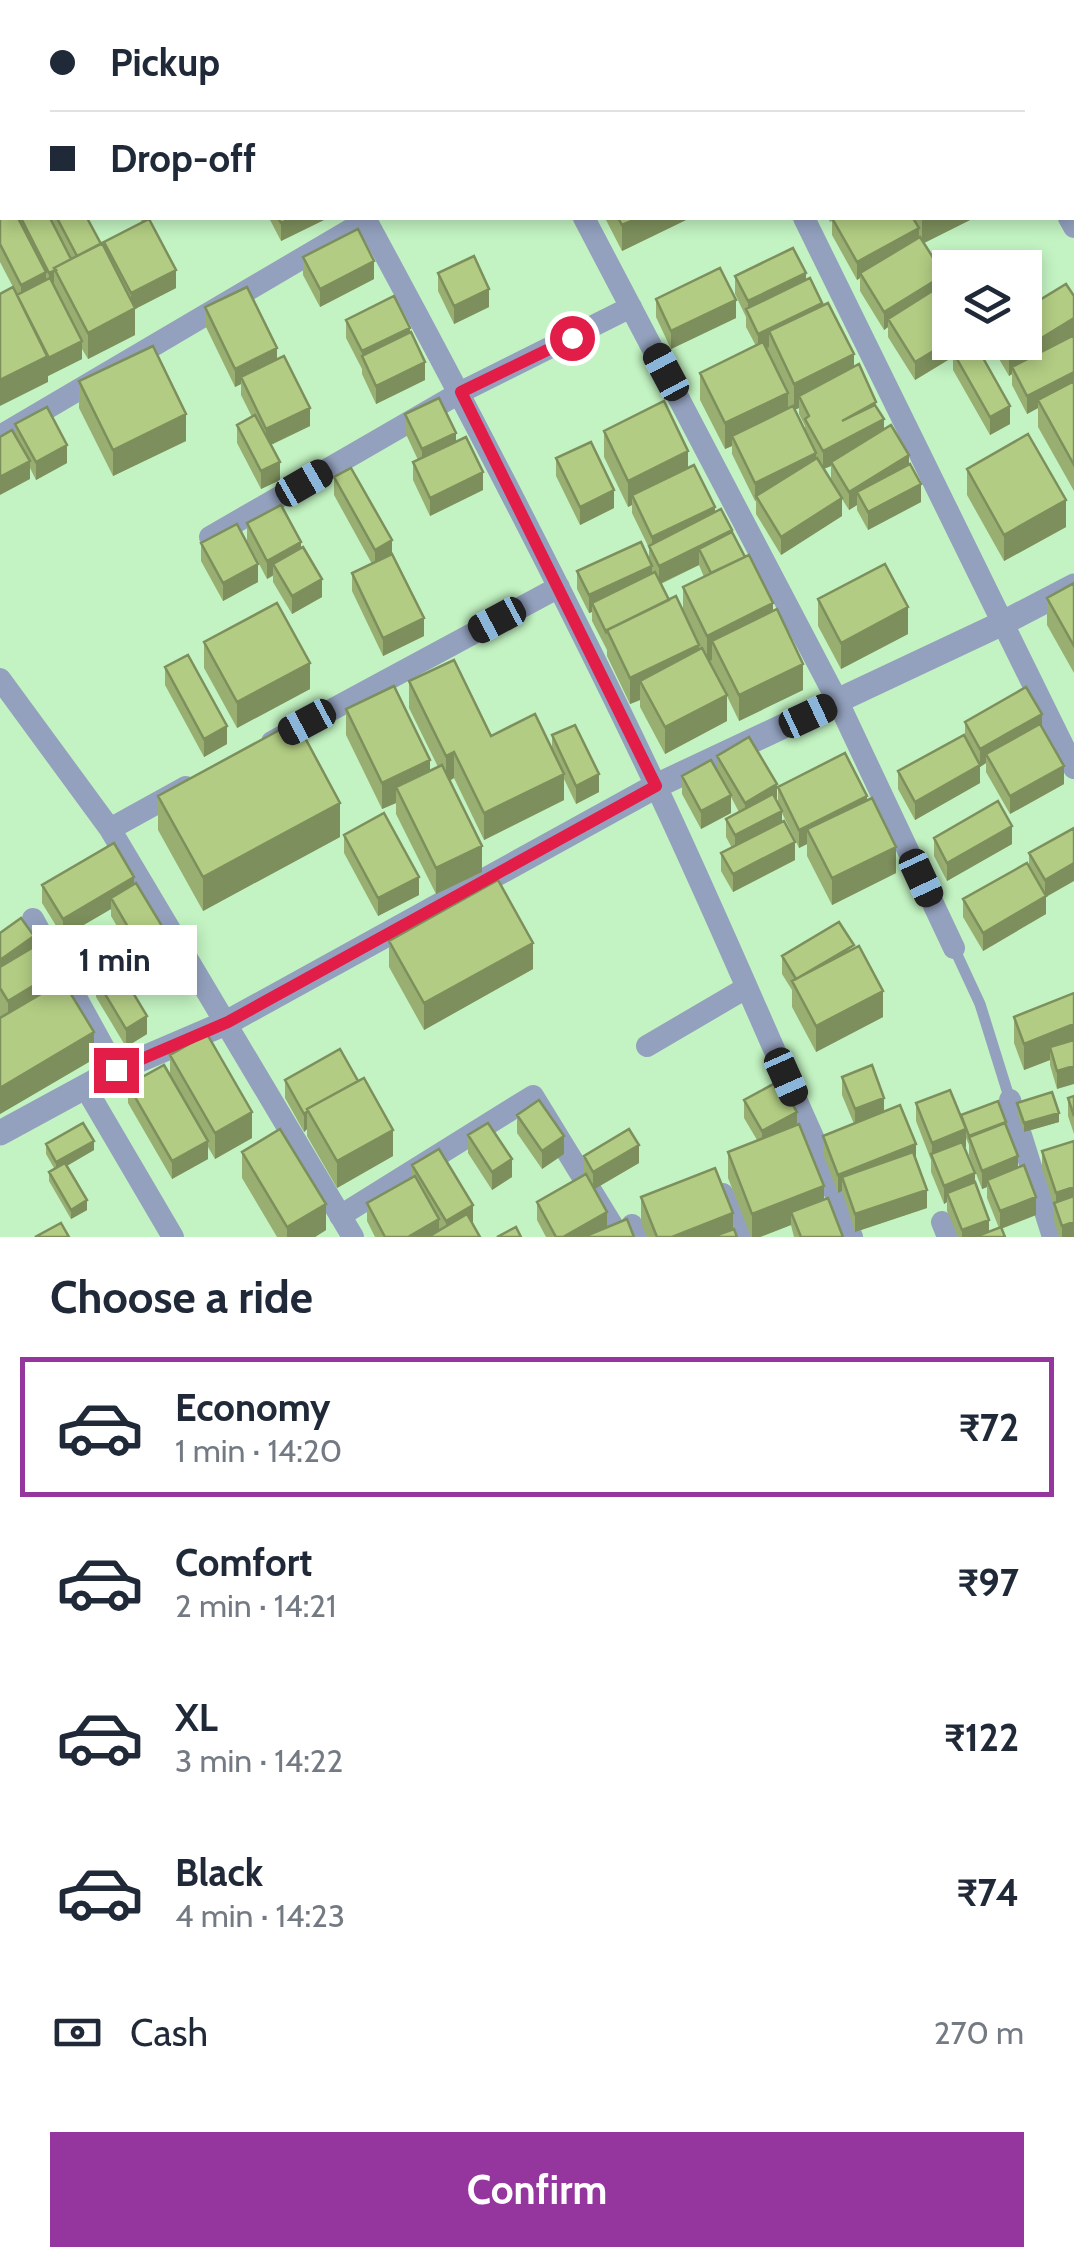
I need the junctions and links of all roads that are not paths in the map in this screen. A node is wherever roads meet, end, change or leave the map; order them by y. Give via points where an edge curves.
1 (364, 220) edge
2 (367, 220) edge
3 (585, 220) edge
4 (805, 220) edge
5 (631, 307) junction
6 (461, 392) junction
7 (0, 436) edge
8 (210, 537) edge
9 (1074, 586) edge
10 (560, 588) junction
11 (1005, 622) junction
12 (0, 679) edge
13 (838, 702) junction
14 (250, 753) edge
15 (1074, 768) edge
16 (215, 772) edge
17 (656, 786) junction
18 (110, 829) junction
19 (33, 920) dead end
20 (954, 948) joint
21 (746, 988) junction
22 (228, 1022) junction
23 (647, 1046) dead end
24 (116, 1070) junction
25 (85, 1087) junction
26 (1010, 1100) joint
27 (0, 1133) edge
28 (812, 1136) junction
29 (781, 1151) edge
30 (717, 1181) edge
31 (340, 1216) junction
32 (629, 1230) edge
33 (172, 1237) edge
34 (353, 1237) edge
35 (740, 1237) edge
36 (852, 1237) edge
37 (1053, 1237) edge

1 - 7 street
2 - 6 street
3 - 5 street
4 - 11 street
5 - 6 street
5 - 13 street
6 - 8 street
6 - 10 street
9 - 11 street
10 - 14 street
10 - 17 street
11 - 13 street
11 - 15 street
12 - 18 street
13 - 17 street
13 - 20 street
16 - 18 street
17 - 21 street
17 - 22 street
18 - 22 street
19 - 24 street
20 - 26 lane via 980,1004
21 - 23 street
21 - 28 street
22 - 24 street
22 - 31 street
24 - 25 street
25 - 27 street
25 - 33 street
26 - 37 street
28 - 29 street
28 - 36 street
30 - 35 street
31 - 32 street via 532,1096
31 - 34 street

